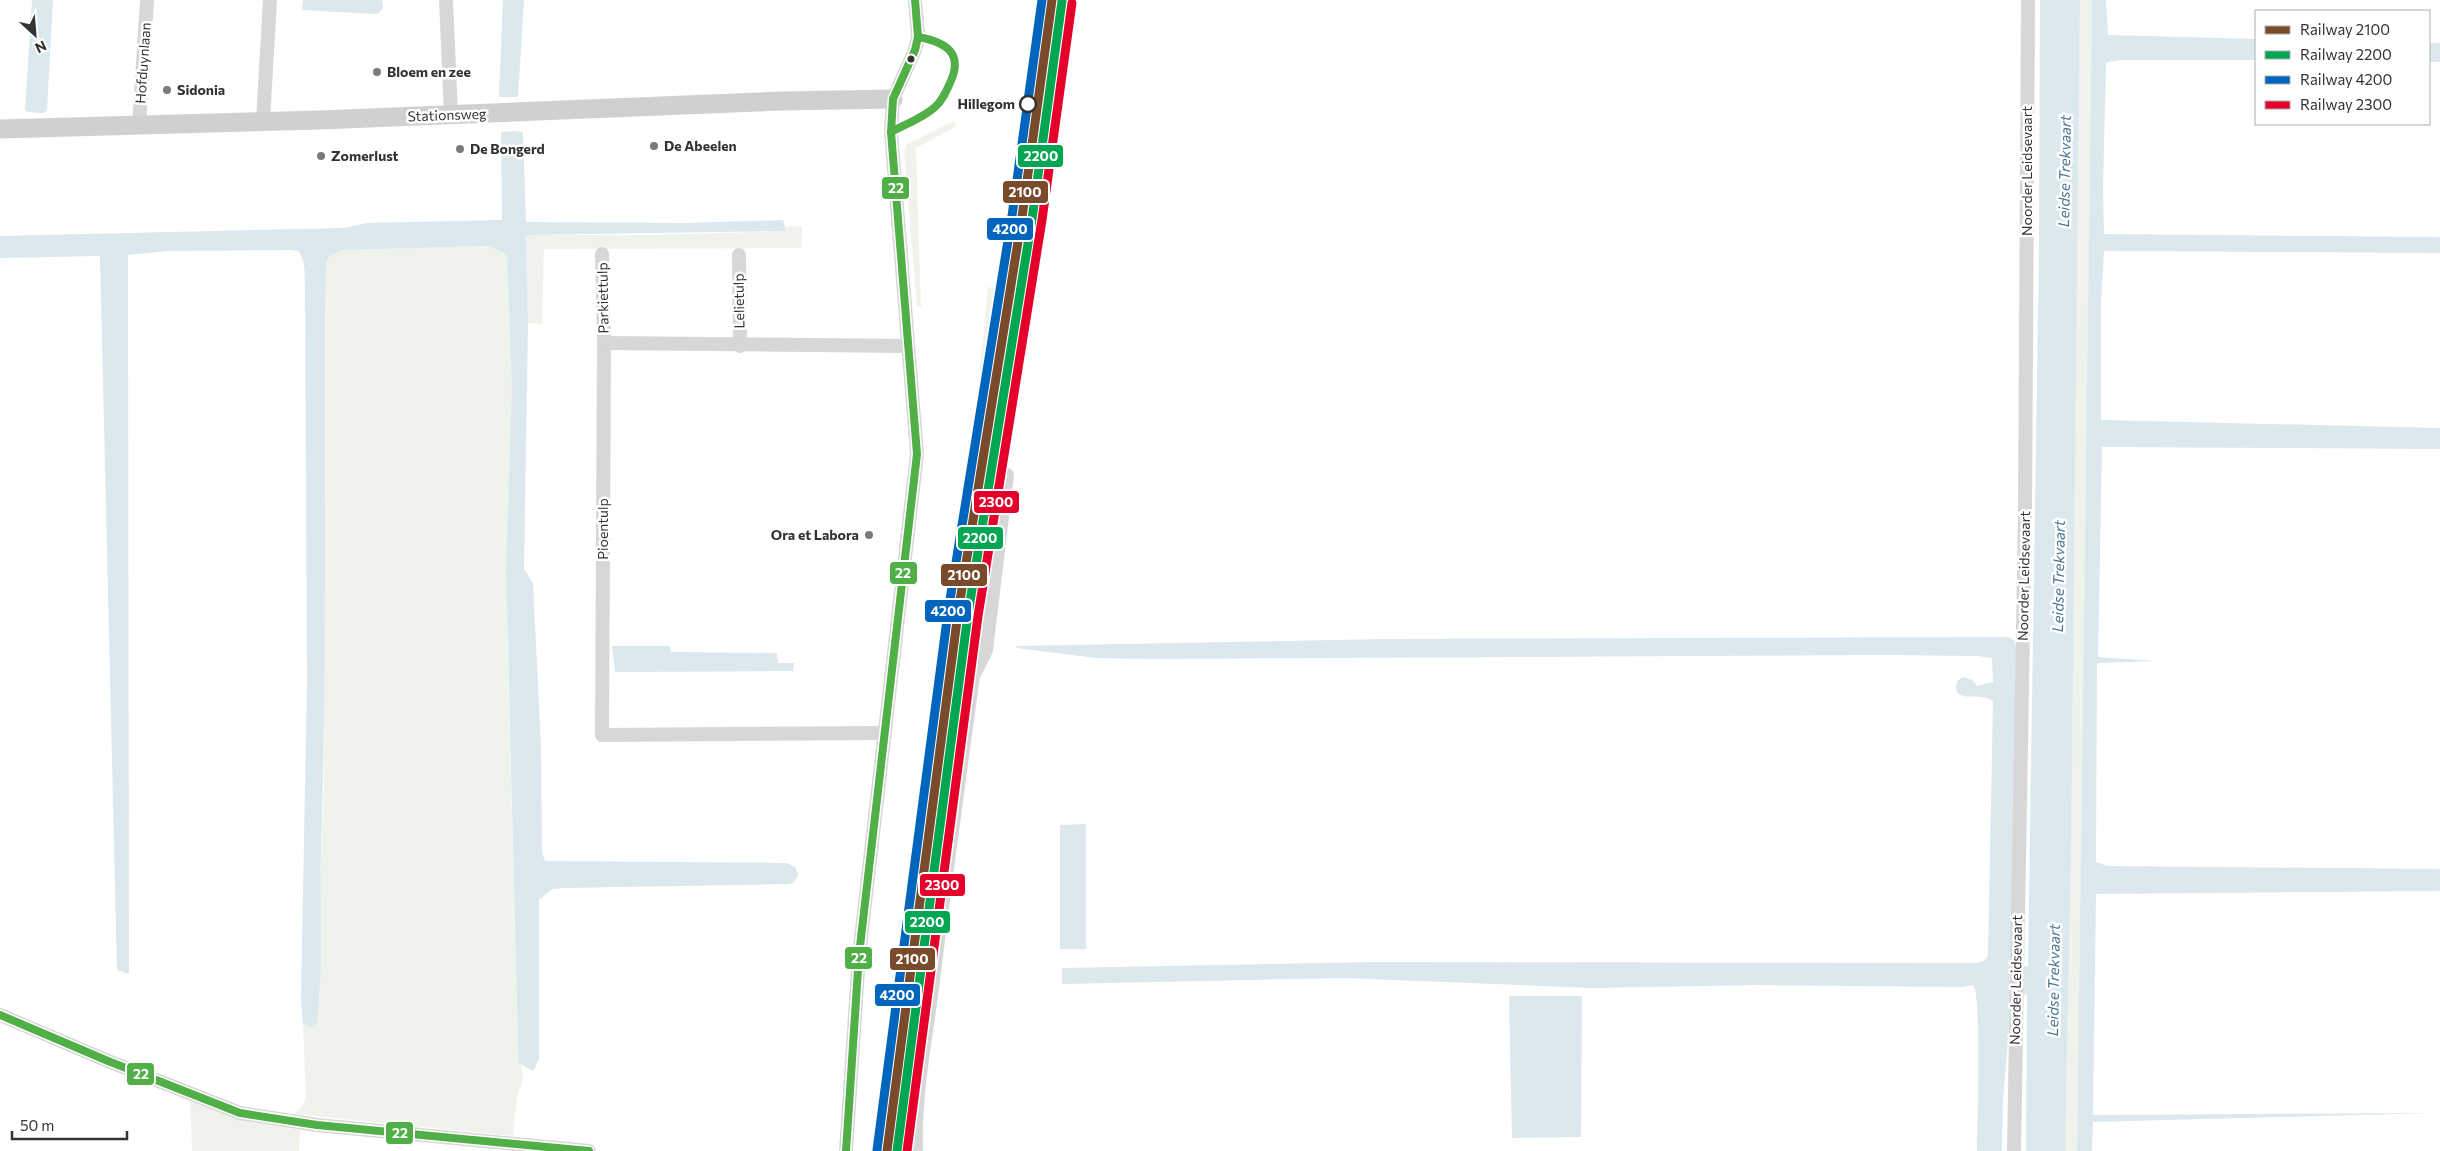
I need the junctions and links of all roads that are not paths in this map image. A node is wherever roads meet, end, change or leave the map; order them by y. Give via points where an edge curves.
1 (147, 0) edge
2 (270, 0) edge
3 (446, 0) edge
4 (915, 0) edge
5 (2028, 0) edge
6 (893, 98) junction
7 (451, 114) junction
8 (263, 121) junction
9 (139, 125) junction
10 (0, 130) edge
11 (602, 254) dead end
12 (739, 256) dead end
13 (604, 343) junction
14 (740, 346) junction
15 (908, 346) junction
16 (1007, 475) dead end
17 (884, 733) junction
18 (0, 1015) edge
19 (590, 1151) edge
20 (846, 1151) edge
21 (916, 1151) edge
22 (2014, 1151) edge

1 - 9 street, Hofduynlaan
2 - 8 street
3 - 7 street
4 - 6 street via 916,50
5 - 22 street, Noorder Leidsevaart via 2025,513
6 - 7 street, Stationsweg
6 - 15 street via 891,132
7 - 8 street, Stationsweg
8 - 9 street, Stationsweg
9 - 10 street, Stationsweg
11 - 13 street, Parkiettulp
12 - 14 street, Lelietulp
13 - 14 street
13 - 17 street, Pioentulp via 602,735
14 - 15 street
15 - 17 street via 917,454
16 - 21 street via 986,650 972,676 923,1061
17 - 20 street via 859,955
18 - 19 street via 108,1062 240,1113 317,1125

